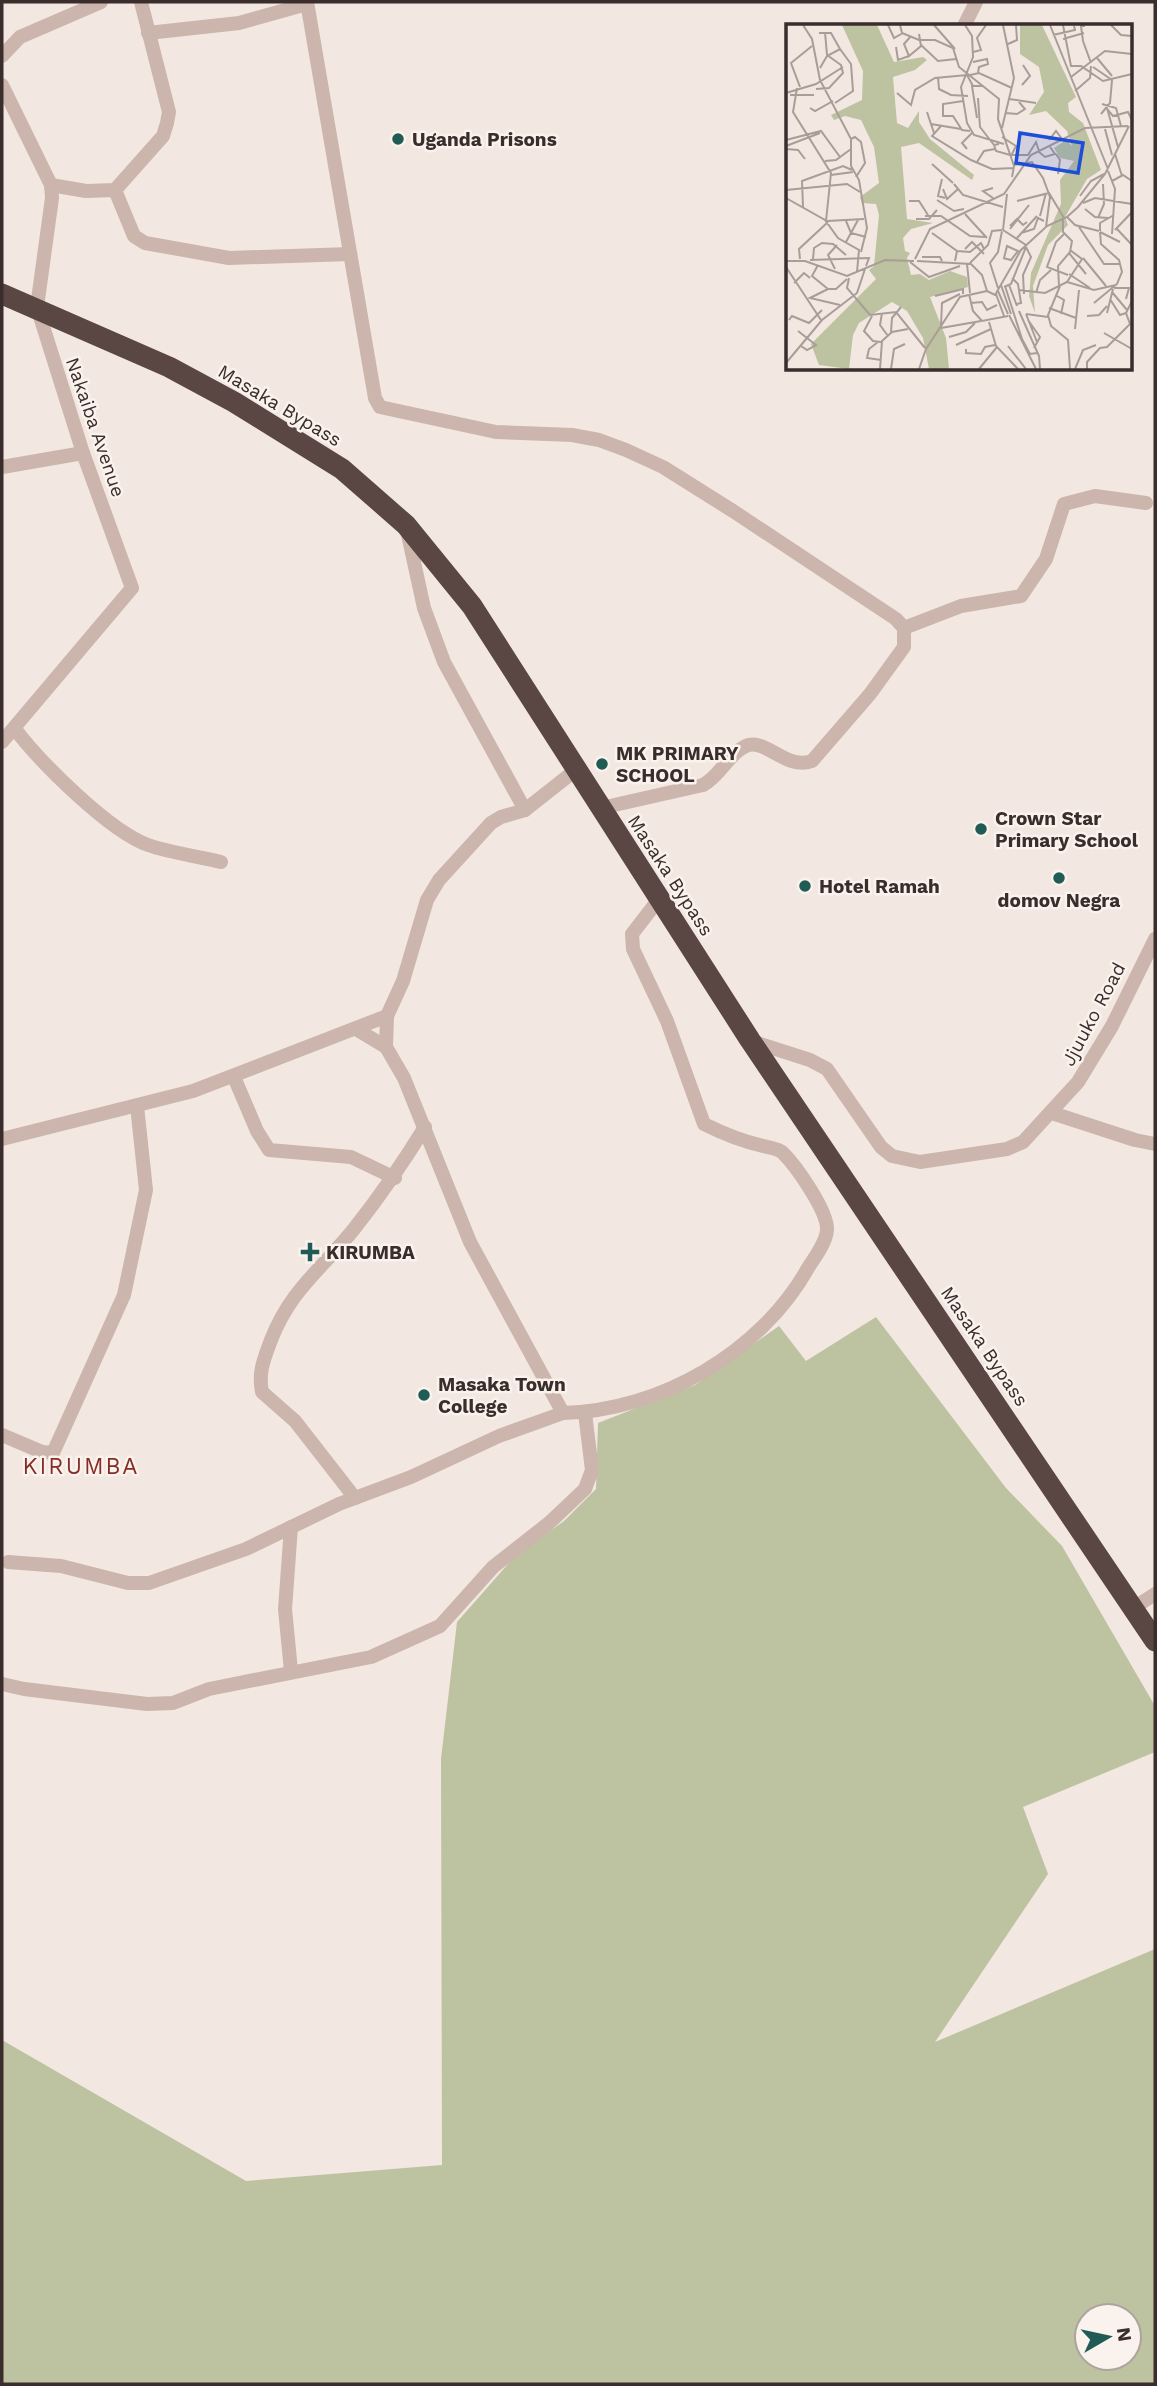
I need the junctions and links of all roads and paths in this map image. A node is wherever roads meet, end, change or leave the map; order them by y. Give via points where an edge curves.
1 (101, 2) edge
2 (141, 2) edge
3 (976, 2) edge
4 (307, 3) edge
5 (965, 24) edge
6 (148, 33) junction
7 (2, 56) edge
8 (2, 86) edge
9 (51, 185) junction
10 (115, 190) junction
11 (350, 254) junction
12 (2, 294) edge
13 (37, 307) junction
14 (83, 453) junction
15 (2, 467) edge
16 (1146, 503) dead end
17 (405, 525) junction
18 (904, 628) junction
19 (15, 729) junction
20 (2, 742) edge
21 (577, 769) junction
22 (514, 791) junction
23 (601, 808) junction
24 (525, 810) junction
25 (501, 817) junction
26 (221, 862) dead end
27 (659, 899) junction
28 (1155, 939) edge
29 (387, 1016) junction
30 (356, 1029) junction
31 (750, 1040) junction
32 (386, 1047) junction
33 (234, 1077) junction
34 (137, 1106) junction
35 (1052, 1113) junction
36 (425, 1127) junction
37 (2, 1139) edge
38 (1155, 1144) edge
39 (395, 1178) junction
40 (563, 1413) junction
41 (585, 1413) junction
42 (2, 1435) edge
43 (355, 1497) junction
44 (291, 1527) junction
45 (8, 1562) dead end
46 (1155, 1594) edge
47 (1132, 1609) junction
48 (1155, 1641) edge
49 (291, 1671) junction
50 (2, 1684) edge

1 - 7 street via 20,37
2 - 6 street
3 - 5 street
4 - 6 street via 239,23
4 - 11 street
6 - 10 street via 169,112 167,123 163,136
8 - 9 street, Nakaiba Avenue
9 - 10 street
9 - 13 street, Nakaiba Avenue
10 - 11 street via 134,236 145,243 229,258
11 - 18 street via 380,407 496,432 572,435 626,450 663,467 733,511
12 - 13 highway, Masaka Bypass
13 - 14 street, Nakaiba Avenue
13 - 17 highway, Masaka Bypass via 169,368 300,440 342,469
14 - 15 street
14 - 19 street, Nakaiba Avenue via 132,588
16 - 18 street via 1095,496 1064,504 1046,559 1021,596 961,606
17 - 21 highway, Masaka Bypass via 472,606
17 - 22 street via 424,608 444,662
18 - 23 street via 904,647 812,761 793,764 751,744 703,785
19 - 20 street, Nakaiba Avenue
19 - 26 street via 85,802 132,837
21 - 23 highway, Masaka Bypass
21 - 24 street
22 - 24 street
22 - 25 street
23 - 27 highway, Masaka Bypass
24 - 25 street
25 - 29 street via 439,880 427,900 403,981
27 - 31 highway, Masaka Bypass
27 - 41 street via 632,934 633,949 667,1021 704,1124 736,1140 780,1150 825,1216 826,1237 785,1306 720,1361 680,1384
28 - 35 street, Jjuuko Road via 1112,1026 1078,1082
29 - 30 street
29 - 32 street
30 - 32 street
30 - 33 street
31 - 35 street, Jjuuko Road via 827,1069 881,1147 904,1160 920,1162 1007,1149 1023,1142
31 - 47 highway, Masaka Bypass
32 - 36 street
33 - 34 street
33 - 39 street via 269,1150 351,1157
34 - 37 street
34 - 42 street via 146,1190 119,1311 52,1453
35 - 38 street
36 - 39 street
36 - 40 street via 470,1242
39 - 43 street via 295,1293 261,1367 262,1392 295,1421
40 - 41 street
40 - 43 street
41 - 49 street via 592,1469 585,1489 493,1567 450,1618 371,1657
43 - 44 street
44 - 45 street via 246,1549 139,1584 61,1566
44 - 49 street via 285,1609
46 - 47 street
47 - 48 highway, Masaka Bypass
49 - 50 street via 162,1704

